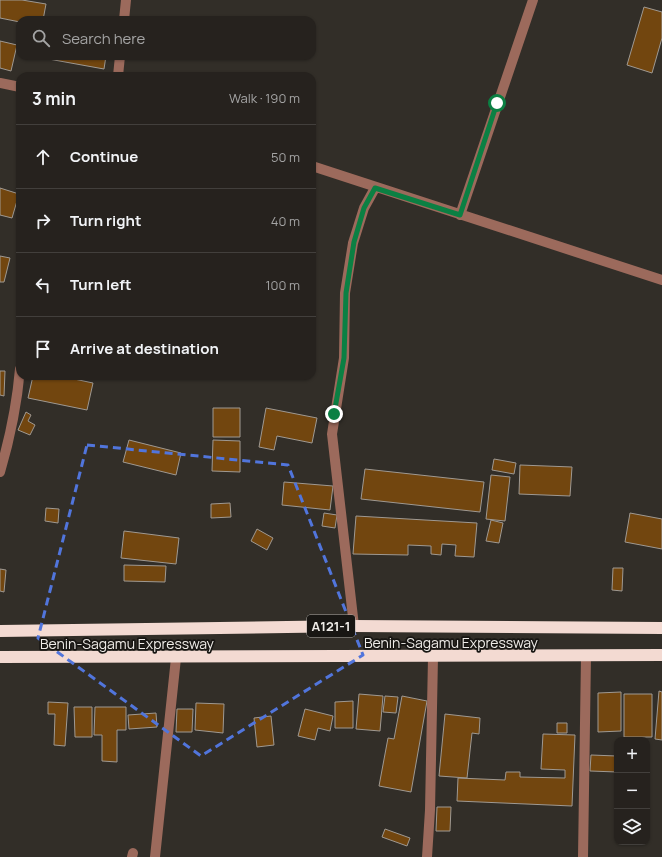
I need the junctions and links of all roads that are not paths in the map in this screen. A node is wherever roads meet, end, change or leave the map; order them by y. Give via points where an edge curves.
1 (126, 0) edge
2 (533, 0) edge
3 (124, 16) edge
4 (120, 60) edge
5 (118, 72) edge
6 (0, 83) edge
7 (16, 86) edge
8 (316, 167) edge
9 (375, 188) junction
10 (460, 215) junction
11 (662, 280) edge
12 (19, 380) edge
13 (0, 472) edge
14 (354, 626) junction
15 (662, 628) edge
16 (0, 630) edge
17 (662, 655) edge
18 (586, 656) junction
19 (0, 657) edge
20 (433, 657) junction
21 (176, 658) junction
22 (155, 857) edge
23 (427, 857) edge
24 (583, 857) edge

1 - 3 street
2 - 10 street
4 - 5 street
6 - 7 street
8 - 9 street
9 - 10 street
9 - 14 street via 364,208 354,242 346,293 344,358 332,434
10 - 11 street
12 - 13 street via 10,439
14 - 15 highway, A121-1
14 - 16 highway, A121-1
17 - 18 highway, Benin-Sagamu Expressway / A121-1
18 - 20 highway, Benin-Sagamu Expressway / A121-1
18 - 24 street
19 - 21 highway, Benin-Sagamu Expressway / A121-1
20 - 21 highway, Benin-Sagamu Expressway / A121-1
20 - 23 street
21 - 22 street

